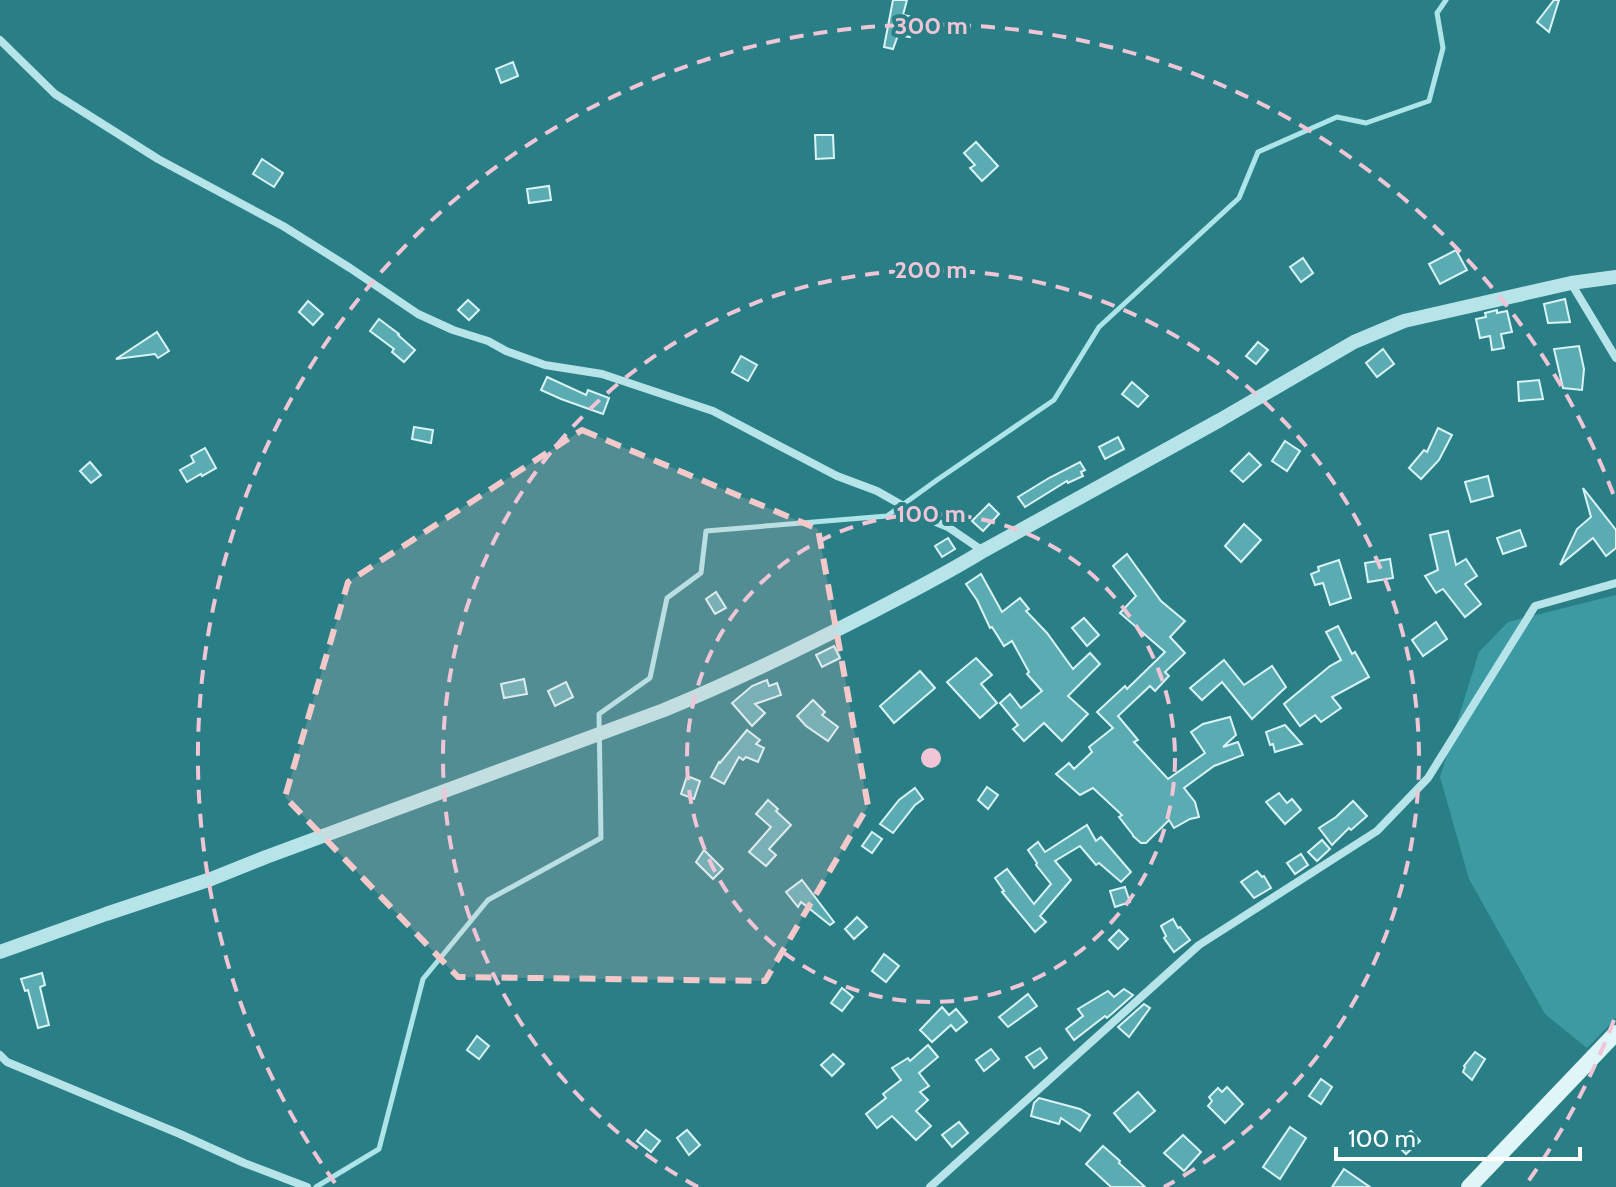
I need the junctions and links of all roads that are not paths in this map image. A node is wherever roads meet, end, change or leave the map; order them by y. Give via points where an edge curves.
1 (0, 40) edge
2 (1616, 277) edge
3 (1571, 283) junction
4 (1616, 358) edge
5 (983, 551) junction
6 (1616, 583) edge
7 (0, 952) edge
8 (1616, 1033) edge
9 (0, 1055) edge
10 (307, 1187) edge
11 (930, 1187) edge
12 (1469, 1187) edge

1 - 5 street via 55,94 158,159 283,226 418,314 545,365 602,374 713,411 948,527
2 - 3 street
3 - 4 street
3 - 5 street via 1404,321 1354,342
5 - 7 street via 792,652 664,710
6 - 11 street via 1535,606 1428,778 1377,831 1199,945
8 - 12 main road
9 - 10 street

